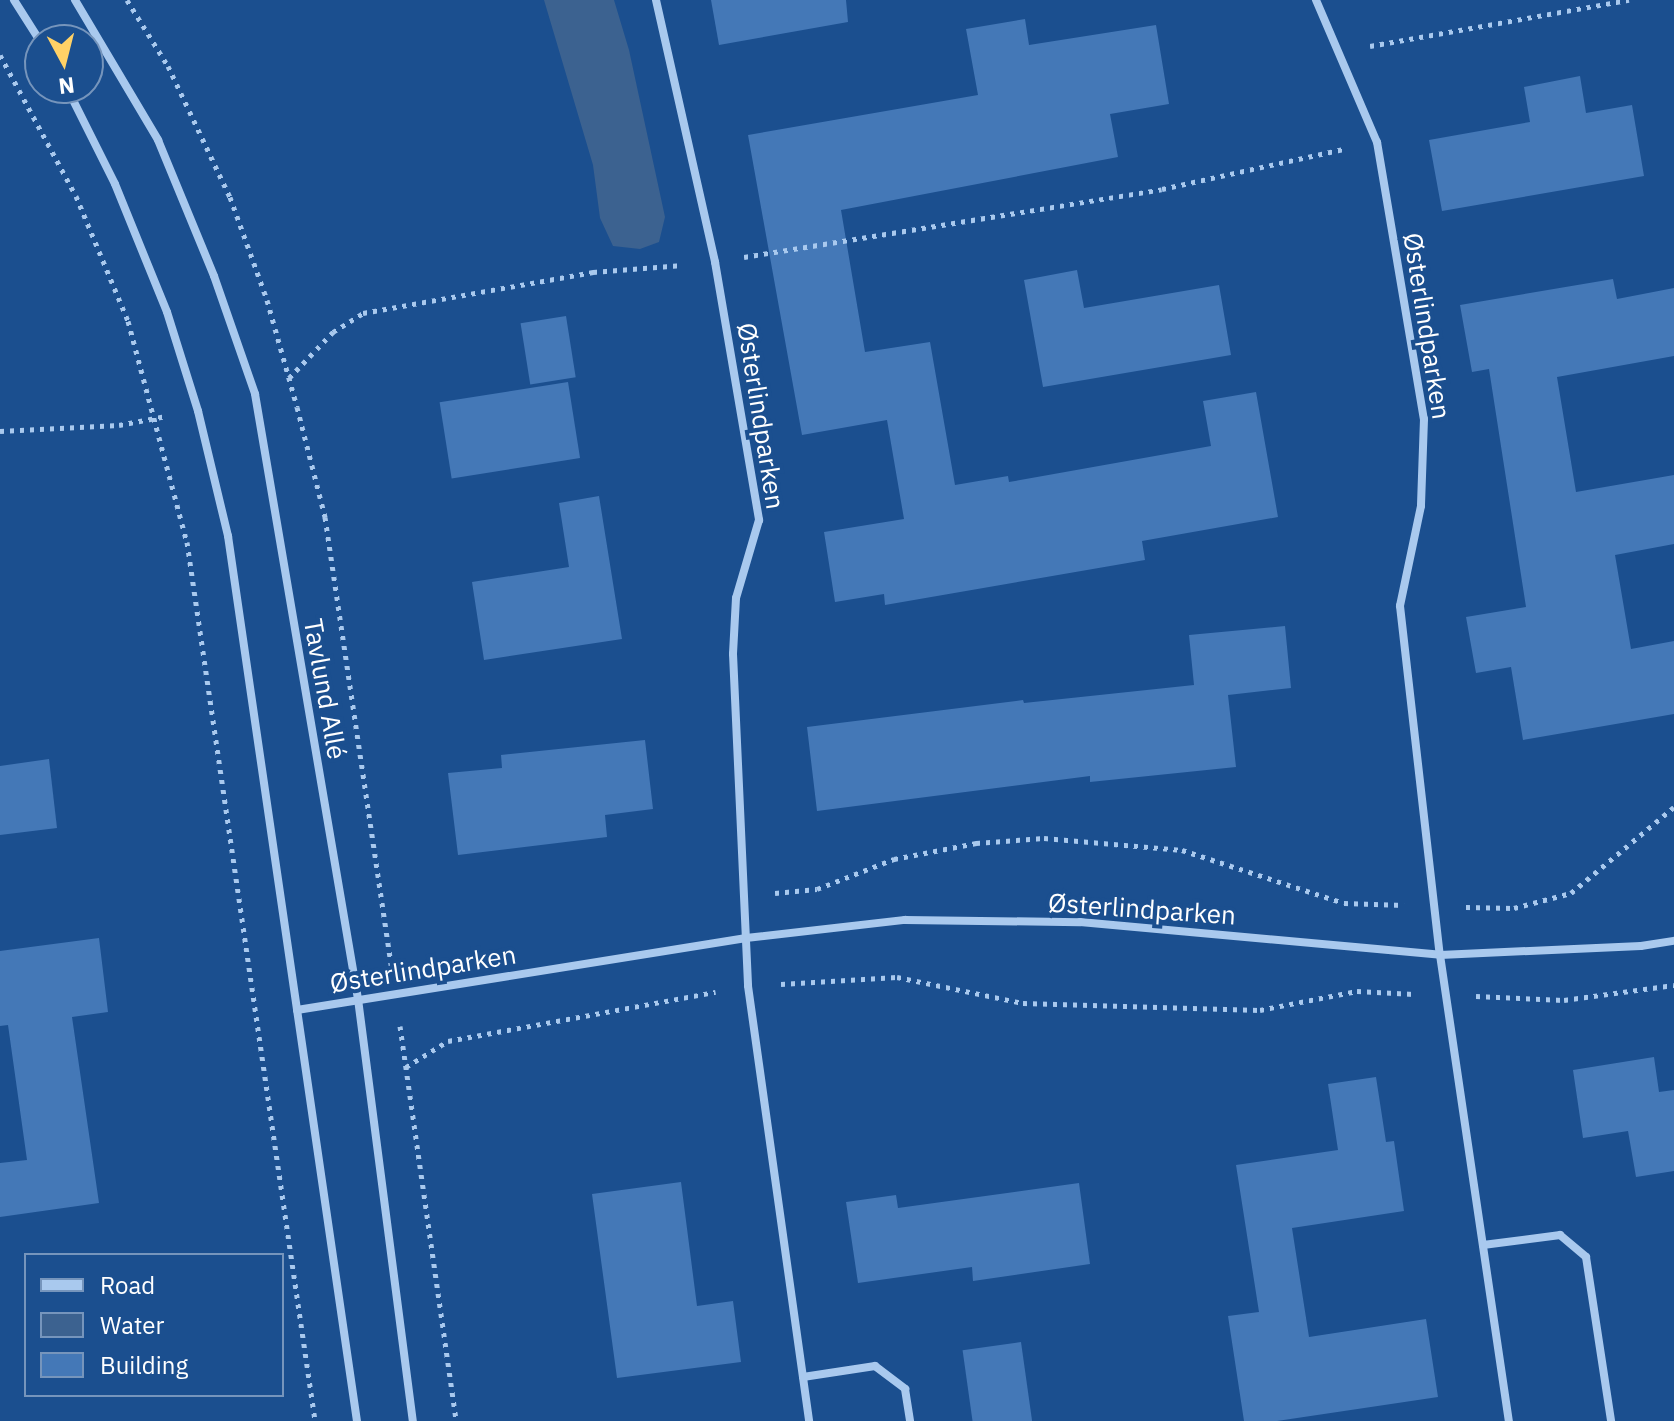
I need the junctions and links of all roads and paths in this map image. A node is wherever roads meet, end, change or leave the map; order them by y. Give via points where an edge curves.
1 (14, 0) edge
2 (75, 0) edge
3 (656, 0) edge
4 (1316, 0) edge
5 (1629, 0) edge
6 (29, 24) edge
7 (1338, 52) junction
8 (0, 55) edge
9 (75, 104) edge
10 (1377, 142) junction
11 (715, 262) junction
12 (255, 394) junction
13 (198, 411) junction
14 (156, 418) junction
15 (0, 431) edge
16 (1674, 807) edge
17 (746, 896) junction
18 (1435, 906) junction
19 (746, 938) junction
20 (1674, 941) edge
21 (1440, 955) junction
22 (1674, 985) edge
23 (748, 986) junction
24 (1446, 995) junction
25 (358, 999) junction
26 (297, 1010) junction
27 (406, 1067) dead end
28 (1483, 1245) junction
29 (803, 1377) junction
30 (315, 1421) edge
31 (357, 1421) edge
32 (413, 1421) edge
33 (809, 1421) edge
34 (910, 1421) edge
35 (1509, 1421) edge
36 (1611, 1421) edge

1 - 6 street
2 - 12 street, Tavlund Allé via 158,140
3 - 11 street, Østerlindparken
4 - 7 street, Østerlindparken
5 - 7 path
7 - 10 street, Østerlindparken
8 - 14 path via 76,196 128,321
9 - 13 street via 167,312
10 - 11 path via 1162,189
10 - 18 street, Østerlindparken via 1424,419 1421,506 1400,606
11 - 12 path via 593,272 363,313 333,332 289,378
11 - 17 street, Østerlindparken via 759,520 736,598 733,654
12 - 25 street, Tavlund Allé
13 - 14 path
13 - 26 street via 228,536
14 - 15 path
14 - 30 path via 187,542
16 - 18 path via 1571,893 1514,908
17 - 18 path via 817,889 894,859 976,843 1044,838 1182,850 1344,903
17 - 19 street, Østerlindparken
18 - 21 street, Østerlindparken
19 - 21 street, Østerlindparken via 905,920 1080,922
19 - 23 street, Østerlindparken
19 - 25 street, Østerlindparken
20 - 21 street, Østerlindparken
21 - 24 street, Østerlindparken
22 - 24 path via 1564,1000
23 - 24 path via 897,977 1023,1003 1260,1010 1357,991
23 - 27 path via 448,1041
23 - 29 street, Østerlindparken
24 - 28 street, Østerlindparken
25 - 26 street, Østerlindparken
25 - 32 street, Tavlund Allé
26 - 31 street
28 - 35 street, Østerlindparken
28 - 36 street via 1560,1235 1586,1257
29 - 33 street, Østerlindparken
29 - 34 street via 875,1366 905,1389

